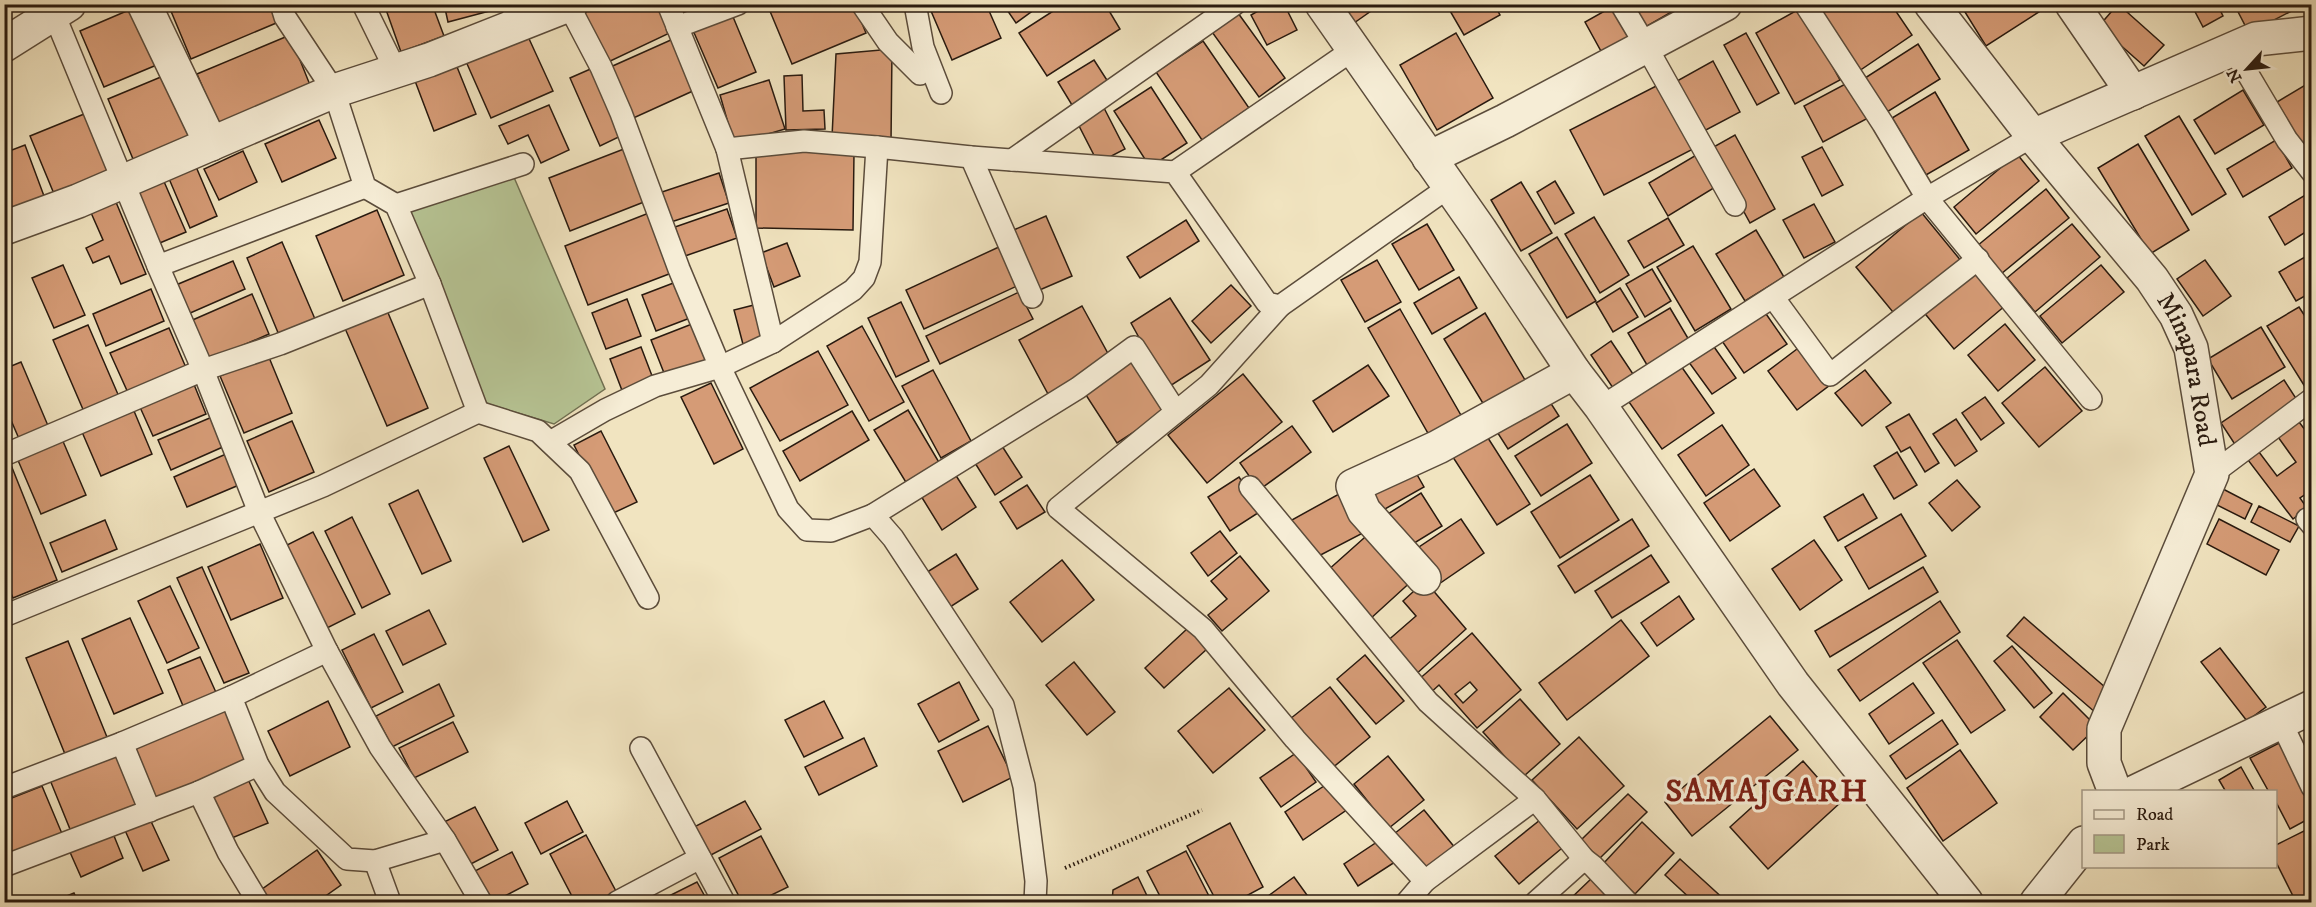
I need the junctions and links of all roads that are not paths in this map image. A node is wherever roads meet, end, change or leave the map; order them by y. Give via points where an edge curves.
1 (144, 4) edge
2 (281, 4) edge
3 (363, 4) edge
4 (668, 4) edge
5 (738, 4) edge
6 (862, 4) edge
7 (915, 4) edge
8 (1235, 4) edge
9 (1322, 4) edge
10 (1621, 4) edge
11 (1725, 4) edge
12 (1805, 4) edge
13 (2072, 4) edge
14 (570, 5) edge
15 (1933, 5) edge
16 (62, 9) edge
17 (515, 15) edge
18 (677, 27) junction
19 (2312, 33) edge
20 (4, 45) edge
21 (1646, 46) junction
22 (1354, 49) junction
23 (2234, 50) junction
24 (396, 71) junction
25 (920, 74) dead end
26 (334, 91) junction
27 (941, 93) dead end
28 (2133, 93) junction
29 (2033, 136) junction
30 (211, 144) junction
31 (877, 147) junction
32 (727, 149) junction
33 (972, 157) junction
34 (1429, 158) junction
35 (1012, 160) junction
36 (523, 164) dead end
37 (1175, 172) junction
38 (2312, 172) edge
39 (123, 182) junction
40 (365, 187) junction
41 (1449, 187) junction
42 (1927, 198) junction
43 (396, 205) junction
44 (1735, 206) dead end
45 (4, 228) edge
46 (1978, 259) junction
47 (158, 266) junction
48 (430, 284) junction
49 (1032, 297) dead end
50 (1773, 297) junction
51 (1280, 306) junction
52 (773, 342) junction
53 (720, 367) junction
54 (203, 370) junction
55 (1574, 372) junction
56 (2091, 399) dead end
57 (2312, 399) edge
58 (1601, 407) junction
59 (478, 412) junction
60 (1176, 412) junction
61 (550, 442) junction
62 (4, 455) edge
63 (2212, 474) junction
64 (1250, 488) dead end
65 (259, 512) junction
66 (873, 515) junction
67 (1424, 578) dead end
68 (648, 598) dead end
69 (4, 616) edge
70 (327, 651) junction
71 (231, 698) junction
72 (2312, 707) edge
73 (2281, 722) junction
74 (122, 743) junction
75 (641, 748) dead end
76 (258, 765) junction
77 (2312, 787) edge
78 (4, 788) edge
79 (2114, 790) edge
80 (2139, 790) edge
81 (199, 792) junction
82 (1535, 799) junction
83 (150, 811) junction
84 (445, 840) junction
85 (2082, 846) edge
86 (700, 858) junction
87 (1584, 859) junction
88 (375, 861) junction
89 (4, 866) edge
90 (1425, 881) junction
91 (258, 903) edge
92 (390, 903) edge
93 (481, 903) edge
94 (617, 903) edge
95 (724, 903) edge
96 (1035, 903) edge
97 (1407, 903) edge
98 (1536, 903) edge
99 (1627, 903) edge
100 (1966, 903) edge
101 (2037, 903) edge

1 - 30 street
2 - 26 lane via 285,17
3 - 24 lane
4 - 18 lane
5 - 18 lane
6 - 25 lane via 888,42
7 - 27 lane via 923,47
8 - 35 lane
9 - 22 street
10 - 21 lane
11 - 21 street
12 - 42 lane
13 - 28 street
14 - 17 street
14 - 53 lane via 621,113
15 - 29 street, Minapara Road
16 - 20 street
16 - 39 lane
17 - 24 street via 429,60
18 - 32 lane
19 - 23 street via 2256,39
21 - 34 street
21 - 44 lane
22 - 34 street
22 - 37 lane
23 - 28 street
23 - 38 lane via 2287,140
24 - 26 street
26 - 30 street
26 - 40 lane
28 - 29 street
29 - 42 lane
29 - 63 street, Minapara Road via 2152,279 2176,315 2191,348
30 - 39 street
31 - 32 lane via 804,141
31 - 33 lane
31 - 52 lane via 870,262 864,278 853,290
32 - 52 lane
33 - 35 lane
33 - 49 lane
34 - 41 street
35 - 37 lane
36 - 43 lane
37 - 51 lane via 1268,303
39 - 45 street
39 - 47 lane
40 - 43 lane
40 - 47 lane
41 - 51 lane
41 - 55 street
42 - 46 lane
42 - 50 lane
43 - 48 lane
46 - 50 lane via 1830,375
46 - 56 lane
47 - 54 lane
48 - 54 lane
48 - 59 lane
50 - 58 lane
51 - 60 lane via 1209,385
52 - 53 lane
53 - 61 lane via 655,386
53 - 66 lane via 788,509 807,530 831,531
54 - 62 lane
54 - 65 lane
55 - 58 street
55 - 67 street via 1438,447 1353,486 1364,511
57 - 63 lane
58 - 100 street via 1793,684
59 - 61 lane via 538,430
59 - 65 lane
60 - 66 lane via 1134,347 1078,388
60 - 90 lane via 1058,508 1203,629 1295,739
61 - 68 lane via 580,471
63 - 79 street, Minapara Road via 2104,729 2104,763
64 - 82 lane via 1428,702
65 - 69 lane
65 - 70 lane
66 - 96 lane via 1003,705 1024,786 1036,881
70 - 71 lane
70 - 84 lane via 380,747
71 - 74 lane
71 - 76 lane
72 - 73 street
73 - 77 lane
73 - 80 street
74 - 78 lane
74 - 83 lane
75 - 86 lane
76 - 81 lane
76 - 88 lane via 275,792 347,859
81 - 83 lane
81 - 91 lane
82 - 87 lane
82 - 90 lane
83 - 89 lane
84 - 88 lane
84 - 93 lane
85 - 101 street
86 - 94 lane
86 - 95 lane
87 - 98 lane
87 - 99 lane
88 - 92 lane
90 - 97 lane

